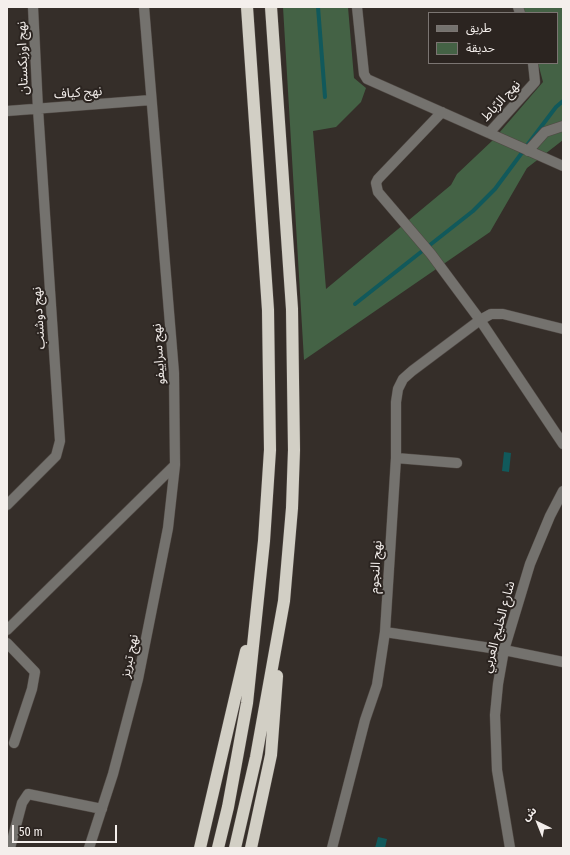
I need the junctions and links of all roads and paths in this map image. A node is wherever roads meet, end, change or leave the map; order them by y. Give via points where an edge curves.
1 (33, 7) edge
2 (144, 7) edge
3 (247, 7) edge
4 (271, 7) edge
5 (357, 7) edge
6 (533, 64) edge
7 (151, 100) junction
8 (38, 109) junction
9 (7, 110) edge
10 (442, 112) junction
11 (563, 126) edge
12 (489, 133) junction
13 (528, 151) junction
14 (563, 166) edge
15 (480, 320) junction
16 (563, 329) edge
17 (563, 444) edge
18 (396, 458) junction
19 (457, 464) dead end
20 (175, 465) junction
21 (563, 491) edge
22 (7, 505) edge
23 (258, 601) junction
24 (284, 601) junction
25 (7, 630) edge
26 (384, 632) junction
27 (7, 643) edge
28 (504, 650) junction
29 (563, 662) edge
30 (14, 743) dead end
31 (102, 809) junction
32 (10, 848) edge
33 (89, 848) edge
34 (200, 848) edge
35 (218, 848) edge
36 (235, 848) edge
37 (251, 848) edge
38 (332, 848) edge
39 (510, 848) edge

1 - 8 street, نهج اوزبكستان
2 - 7 street, نهج سراييفو
3 - 23 highway via 268,310 270,450
4 - 24 highway via 292,317 294,450
5 - 10 street via 364,74 367,79
6 - 12 street, نهج الرّباط via 535,82
7 - 8 street, نهج كياف
7 - 20 street, نهج سراييفو via 174,373
8 - 9 street, نهج كياف
8 - 22 street, نهج دوشنب via 60,441 56,456
10 - 12 street
10 - 15 street via 378,179 376,187 432,254
11 - 13 street via 545,132
12 - 13 street
13 - 14 street
15 - 16 street, نهج النجوم via 491,314 503,314
15 - 17 street
15 - 18 street, نهج النجوم via 403,379 396,402
18 - 19 street
18 - 26 street, نهج النجوم
20 - 25 street
20 - 31 street, نهج تبريز via 168,528 138,678
21 - 28 street, شارع الخليج العربي via 530,564
23 - 34 highway
23 - 35 highway via 246,703 228,807
24 - 36 highway via 256,757
24 - 37 highway via 271,755
26 - 28 street
26 - 38 street, نهج النجوم via 377,685 365,720
27 - 30 street via 35,672
28 - 29 street
28 - 39 street, شارع الخليج العربي via 497,692 495,743 501,801
31 - 32 street via 28,794 22,803
31 - 33 street, نهج تبريز

